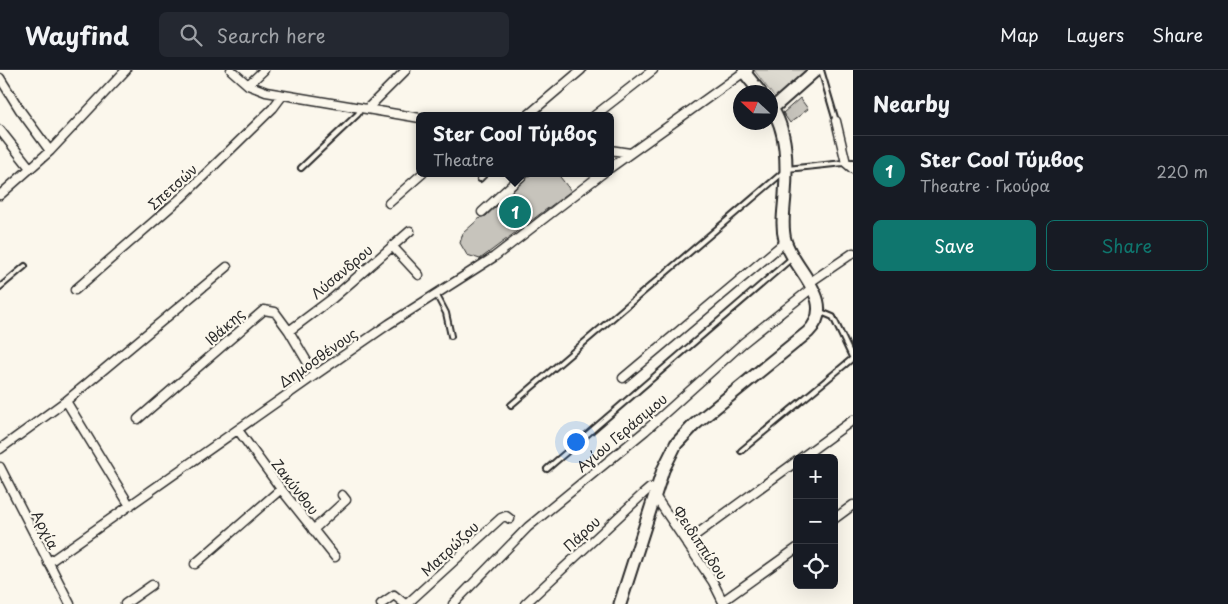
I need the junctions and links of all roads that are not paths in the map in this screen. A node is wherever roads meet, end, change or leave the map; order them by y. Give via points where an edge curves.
1 (126, 70) edge
2 (231, 70) edge
3 (264, 70) edge
4 (406, 70) edge
5 (581, 70) edge
6 (653, 70) edge
7 (816, 70) edge
8 (821, 70) edge
9 (746, 71) edge
10 (0, 78) edge
11 (248, 85) junction
12 (755, 85) edge
13 (282, 96) junction
14 (778, 102) edge
15 (364, 109) junction
16 (532, 112) edge
17 (599, 112) edge
18 (416, 117) edge
19 (778, 120) edge
20 (836, 121) joint
21 (0, 130) edge
22 (50, 151) junction
23 (614, 151) edge
24 (630, 153) junction
25 (850, 162) edge
26 (614, 165) edge
27 (30, 168) junction
28 (301, 168) dead end
29 (787, 169) junction
30 (853, 169) edge
31 (418, 177) edge
32 (521, 177) edge
33 (598, 177) edge
34 (0, 195) edge
35 (389, 203) dead end
36 (482, 212) dead end
37 (410, 230) dead end
38 (785, 242) junction
39 (392, 246) junction
40 (853, 253) edge
41 (794, 257) junction
42 (25, 266) dead end
43 (227, 267) dead end
44 (419, 275) dead end
45 (811, 285) junction
46 (0, 286) edge
47 (75, 290) dead end
48 (436, 294) junction
49 (819, 311) junction
50 (289, 331) junction
51 (452, 336) dead end
52 (853, 359) edge
53 (315, 375) junction
54 (623, 378) dead end
55 (66, 401) junction
56 (511, 405) dead end
57 (138, 419) dead end
58 (853, 420) edge
59 (238, 430) junction
60 (0, 449) edge
61 (741, 451) dead end
62 (806, 454) edge
63 (793, 464) edge
64 (0, 467) edge
65 (546, 469) dead end
66 (280, 489) junction
67 (656, 492) junction
68 (342, 495) dead end
69 (853, 505) edge
70 (130, 506) junction
71 (838, 516) edge
72 (510, 519) dead end
73 (313, 530) junction
74 (686, 542) junction
75 (793, 551) edge
76 (336, 557) dead end
77 (48, 563) junction
78 (195, 564) dead end
79 (152, 585) dead end
80 (724, 602) edge
81 (70, 604) edge
82 (124, 604) edge
83 (381, 604) edge
84 (406, 604) edge
85 (453, 604) edge
86 (525, 604) edge
87 (620, 604) edge

1 - 22 street
2 - 11 street
3 - 11 street
4 - 15 street
5 - 16 street
6 - 17 street
7 - 14 main road
8 - 20 lane
9 - 12 main road
9 - 24 street
10 - 22 street
11 - 13 street
13 - 15 street
13 - 47 street, Σπετσών via 182,197
15 - 18 street
15 - 28 lane
19 - 29 main road
20 - 25 street
21 - 27 street
22 - 27 street
23 - 24 street
24 - 26 street
25 - 29 lane
25 - 30 street
27 - 34 street
29 - 38 main road via 783,211
29 - 56 lane
31 - 35 street
32 - 36 street
33 - 48 street, Δημοσθένους via 494,257
37 - 39 street, Λύσανδρου
38 - 41 main road
38 - 54 street
39 - 44 street
39 - 50 street, Λύσανδρου via 333,298
40 - 45 street, Αγίου Γεράσιμου
41 - 45 main road
41 - 65 lane
42 - 46 lane
43 - 55 street
45 - 49 main road
45 - 85 street, Αγίου Γεράσιμου via 645,431 528,527
48 - 51 lane via 446,313
48 - 53 street, Δημοσθένους
49 - 52 lane via 834,317
49 - 67 main road via 808,332 679,440 668,458
50 - 53 street, Ιθάκης
50 - 57 street, Ιθάκης via 274,312 264,310
52 - 61 lane
53 - 59 street, Δημοσθένους
55 - 60 street
55 - 70 street
58 - 62 street
59 - 66 street, Ζακύνθου
59 - 70 street, Δημοσθένους
63 - 74 street
64 - 77 street, Αρχία
66 - 73 street, Ζακύνθου
66 - 78 street
67 - 74 street, Φειδιππίδου via 665,514
67 - 86 street, Πάρου via 650,488
67 - 87 main road
68 - 73 street via 346,500
69 - 71 street
70 - 77 street, Δημοσθένους
72 - 84 street, Ματρώζου via 506,516 501,518
73 - 76 street, Ζακύνθου
74 - 80 street, Φειδιππίδου
75 - 80 street
77 - 81 street, Αρχία
79 - 82 street
83 - 84 street, Ματρώζου via 394,595

